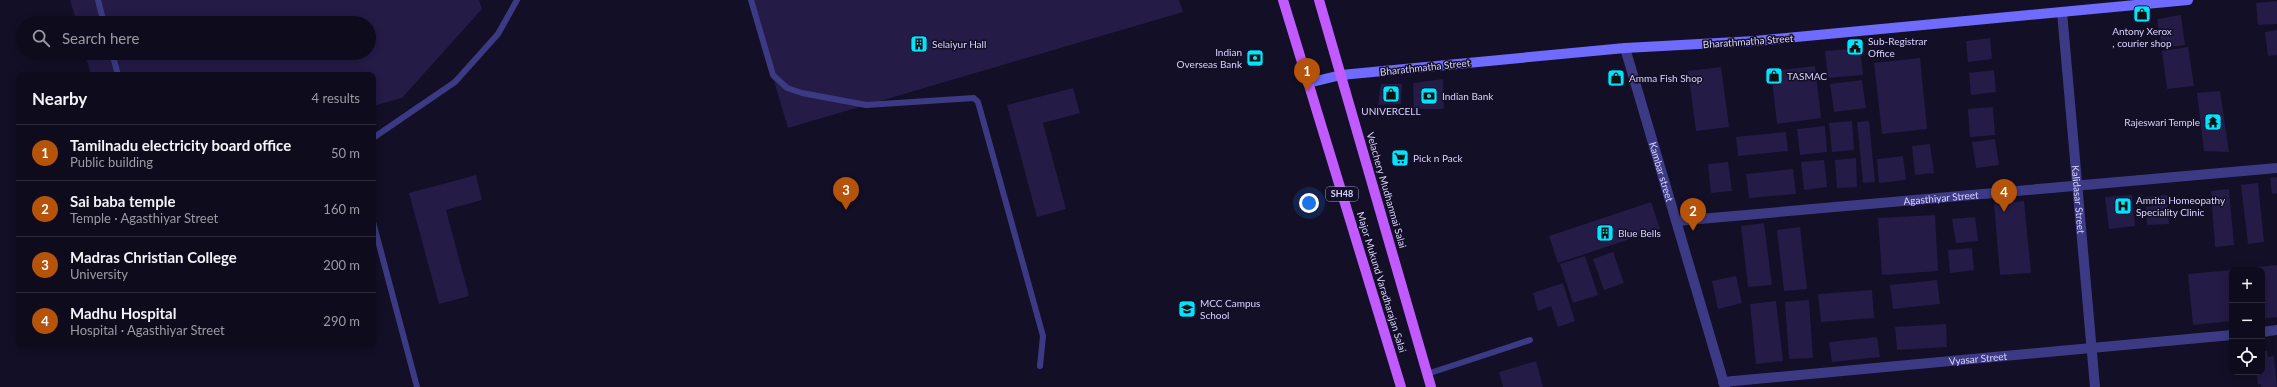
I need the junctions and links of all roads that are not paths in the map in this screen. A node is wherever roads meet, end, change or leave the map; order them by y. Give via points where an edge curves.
1 (98, 0) edge
2 (517, 0) edge
3 (751, 0) edge
4 (1283, 0) edge
5 (1319, 0) edge
6 (2188, 0) edge
7 (2062, 12) junction
8 (102, 16) edge
9 (1625, 48) junction
10 (114, 60) edge
11 (117, 72) edge
12 (1341, 75) junction
13 (1308, 83) junction
14 (376, 136) edge
15 (2277, 168) edge
16 (2077, 186) junction
17 (1677, 221) junction
18 (376, 233) edge
19 (2277, 330) edge
20 (2265, 332) edge
21 (2229, 335) edge
22 (1530, 340) dead end
23 (2092, 350) junction
24 (1040, 366) dead end
25 (1427, 374) junction
26 (1724, 385) edge
27 (417, 387) edge
28 (1401, 387) edge
29 (1431, 387) edge
30 (2095, 387) edge

1 - 8 lane
2 - 14 lane via 498,34 455,82
3 - 24 lane via 773,75 787,88 866,105 974,98 978,102 1043,336
4 - 13 main road, Major Mukund Varadharajan Salai / SH48
5 - 12 main road, Velachery Mudhanmai Salai / SH48
6 - 7 street, Bharathmatha Street
7 - 9 street, Bharathmatha Street via 1754,42
7 - 16 street, Kalidasar Street
9 - 12 street, Bharathmatha Street
9 - 17 street, Kambar street
10 - 11 lane
12 - 13 street, Bharathmatha Street
12 - 25 main road, Velachery Mudhanmai Salai / SH48
13 - 28 main road, Major Mukund Varadharajan Salai / SH48
15 - 16 street, Agasthiyar Street
16 - 17 street, Agasthiyar Street
16 - 23 street, Kalidasar Street
17 - 26 street, Kambar street
18 - 27 lane
19 - 20 street
21 - 23 street, Vyasar Street
22 - 25 lane
23 - 26 street, Vyasar Street
23 - 30 street, Kalidasar Street
25 - 29 main road, Velachery Mudhanmai Salai / SH48

